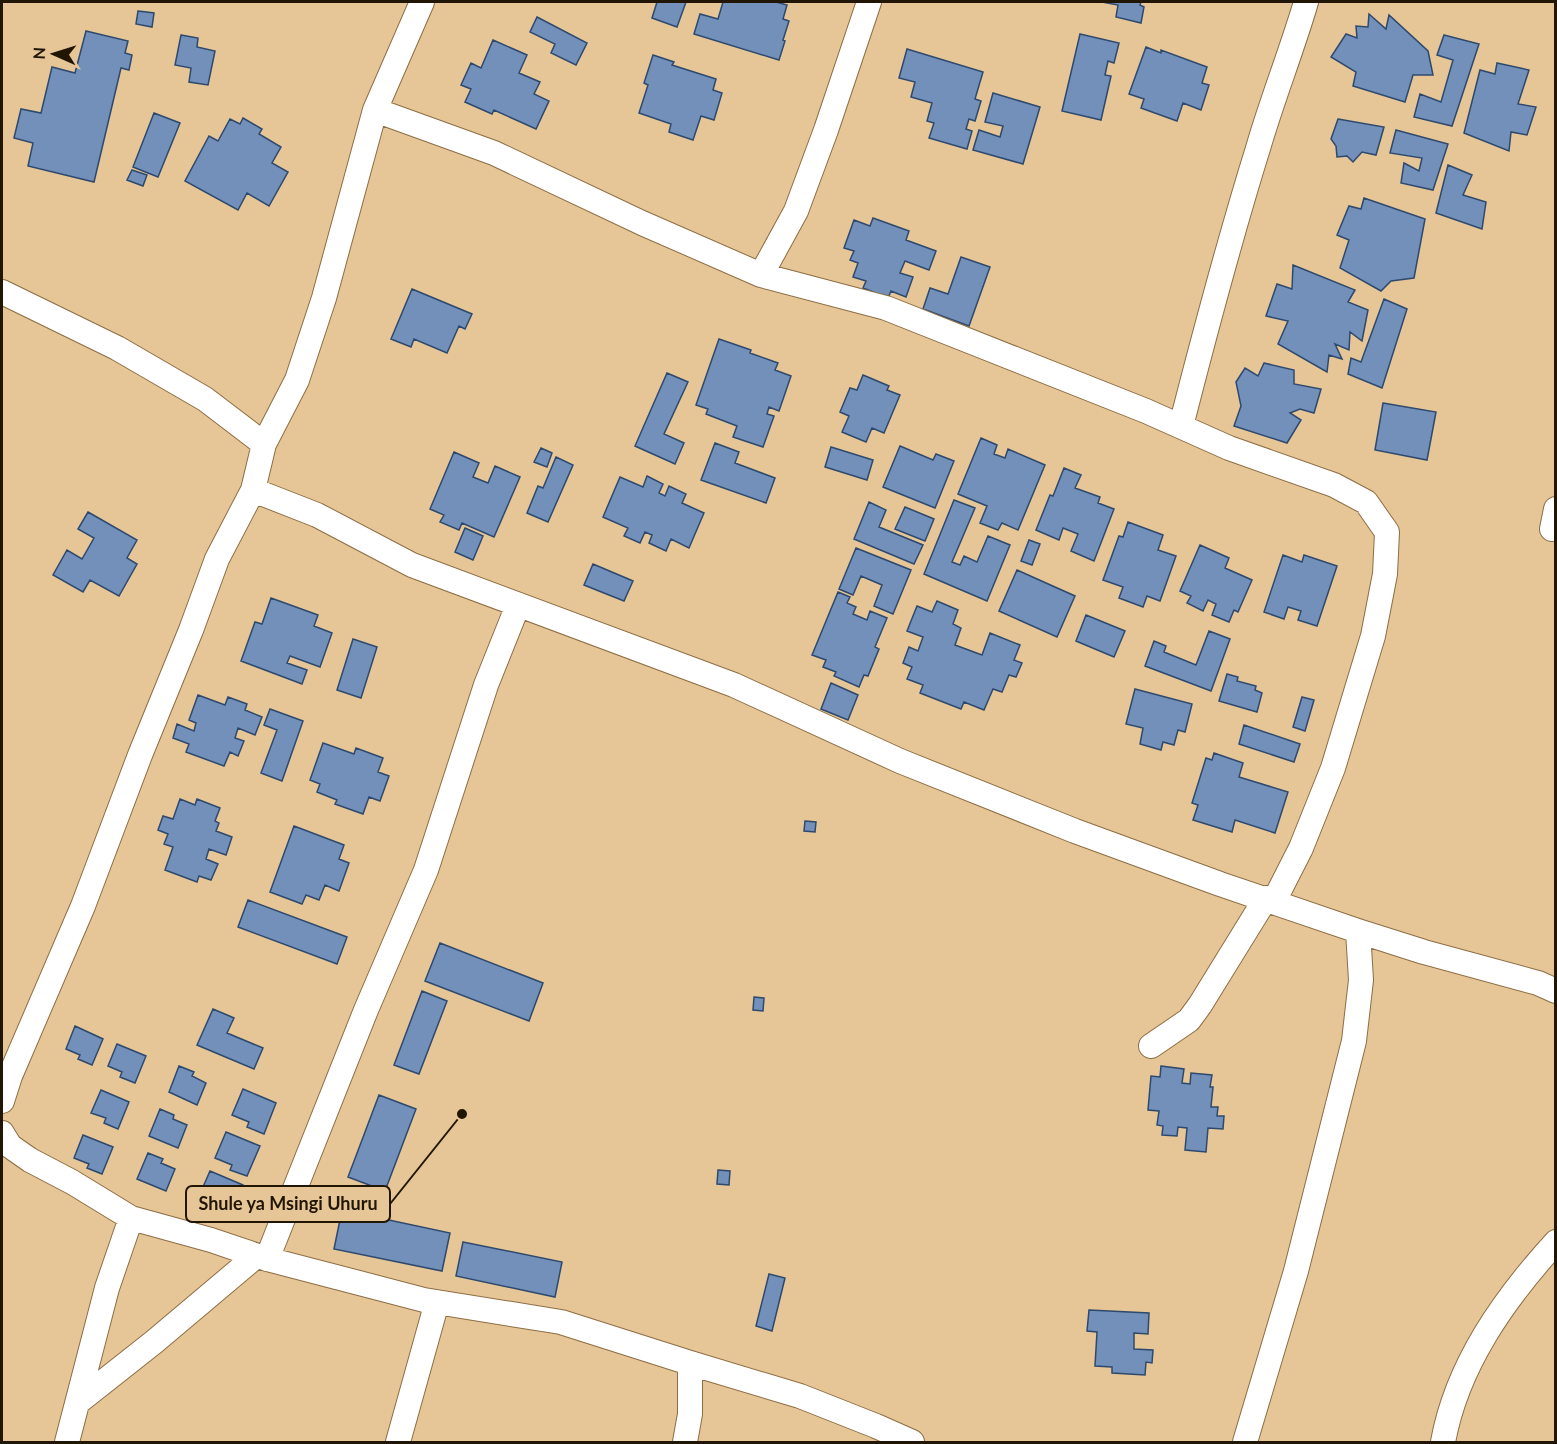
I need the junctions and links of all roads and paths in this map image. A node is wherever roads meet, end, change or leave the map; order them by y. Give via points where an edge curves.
1 (422, 2) edge
2 (869, 2) edge
3 (1306, 2) edge
4 (375, 110) junction
5 (761, 275) junction
6 (2, 292) edge
7 (1180, 426) junction
8 (264, 444) junction
9 (253, 490) junction
10 (518, 605) junction
11 (1270, 900) junction
12 (1358, 931) junction
13 (1556, 991) edge
14 (1151, 1046) dead end
15 (2, 1101) edge
16 (2, 1133) edge
17 (131, 1218) junction
18 (1556, 1242) edge
19 (262, 1258) junction
20 (437, 1302) junction
21 (690, 1364) junction
22 (78, 1402) junction
23 (67, 1443) edge
24 (398, 1443) edge
25 (685, 1443) edge
26 (912, 1443) edge
27 (1245, 1443) edge
28 (1443, 1443) edge

1 - 4 street
2 - 5 street via 796,211
3 - 7 street via 1253,164
4 - 5 street via 494,153
4 - 8 street via 324,298 297,380
5 - 7 street via 886,308
6 - 8 street via 117,348 205,399
7 - 11 street via 1228,448 1334,485 1366,502 1387,532 1385,574 1373,636 1333,768 1301,848
8 - 9 street
9 - 10 street via 316,515 412,565
9 - 15 street via 217,559 83,906
10 - 11 street via 734,685 900,761 1075,831
10 - 19 street via 486,685 426,870
11 - 12 street
11 - 14 street via 1189,1020
12 - 13 street
12 - 27 street via 1361,980 1354,1041 1296,1271
16 - 17 street via 10,1146 30,1160
17 - 19 street
17 - 22 street via 107,1288
18 - 28 street via 1488,1328 1462,1381
19 - 20 street
19 - 22 street
20 - 21 street via 561,1322
20 - 24 street
21 - 25 street via 690,1414
21 - 26 street via 800,1396
22 - 23 street

